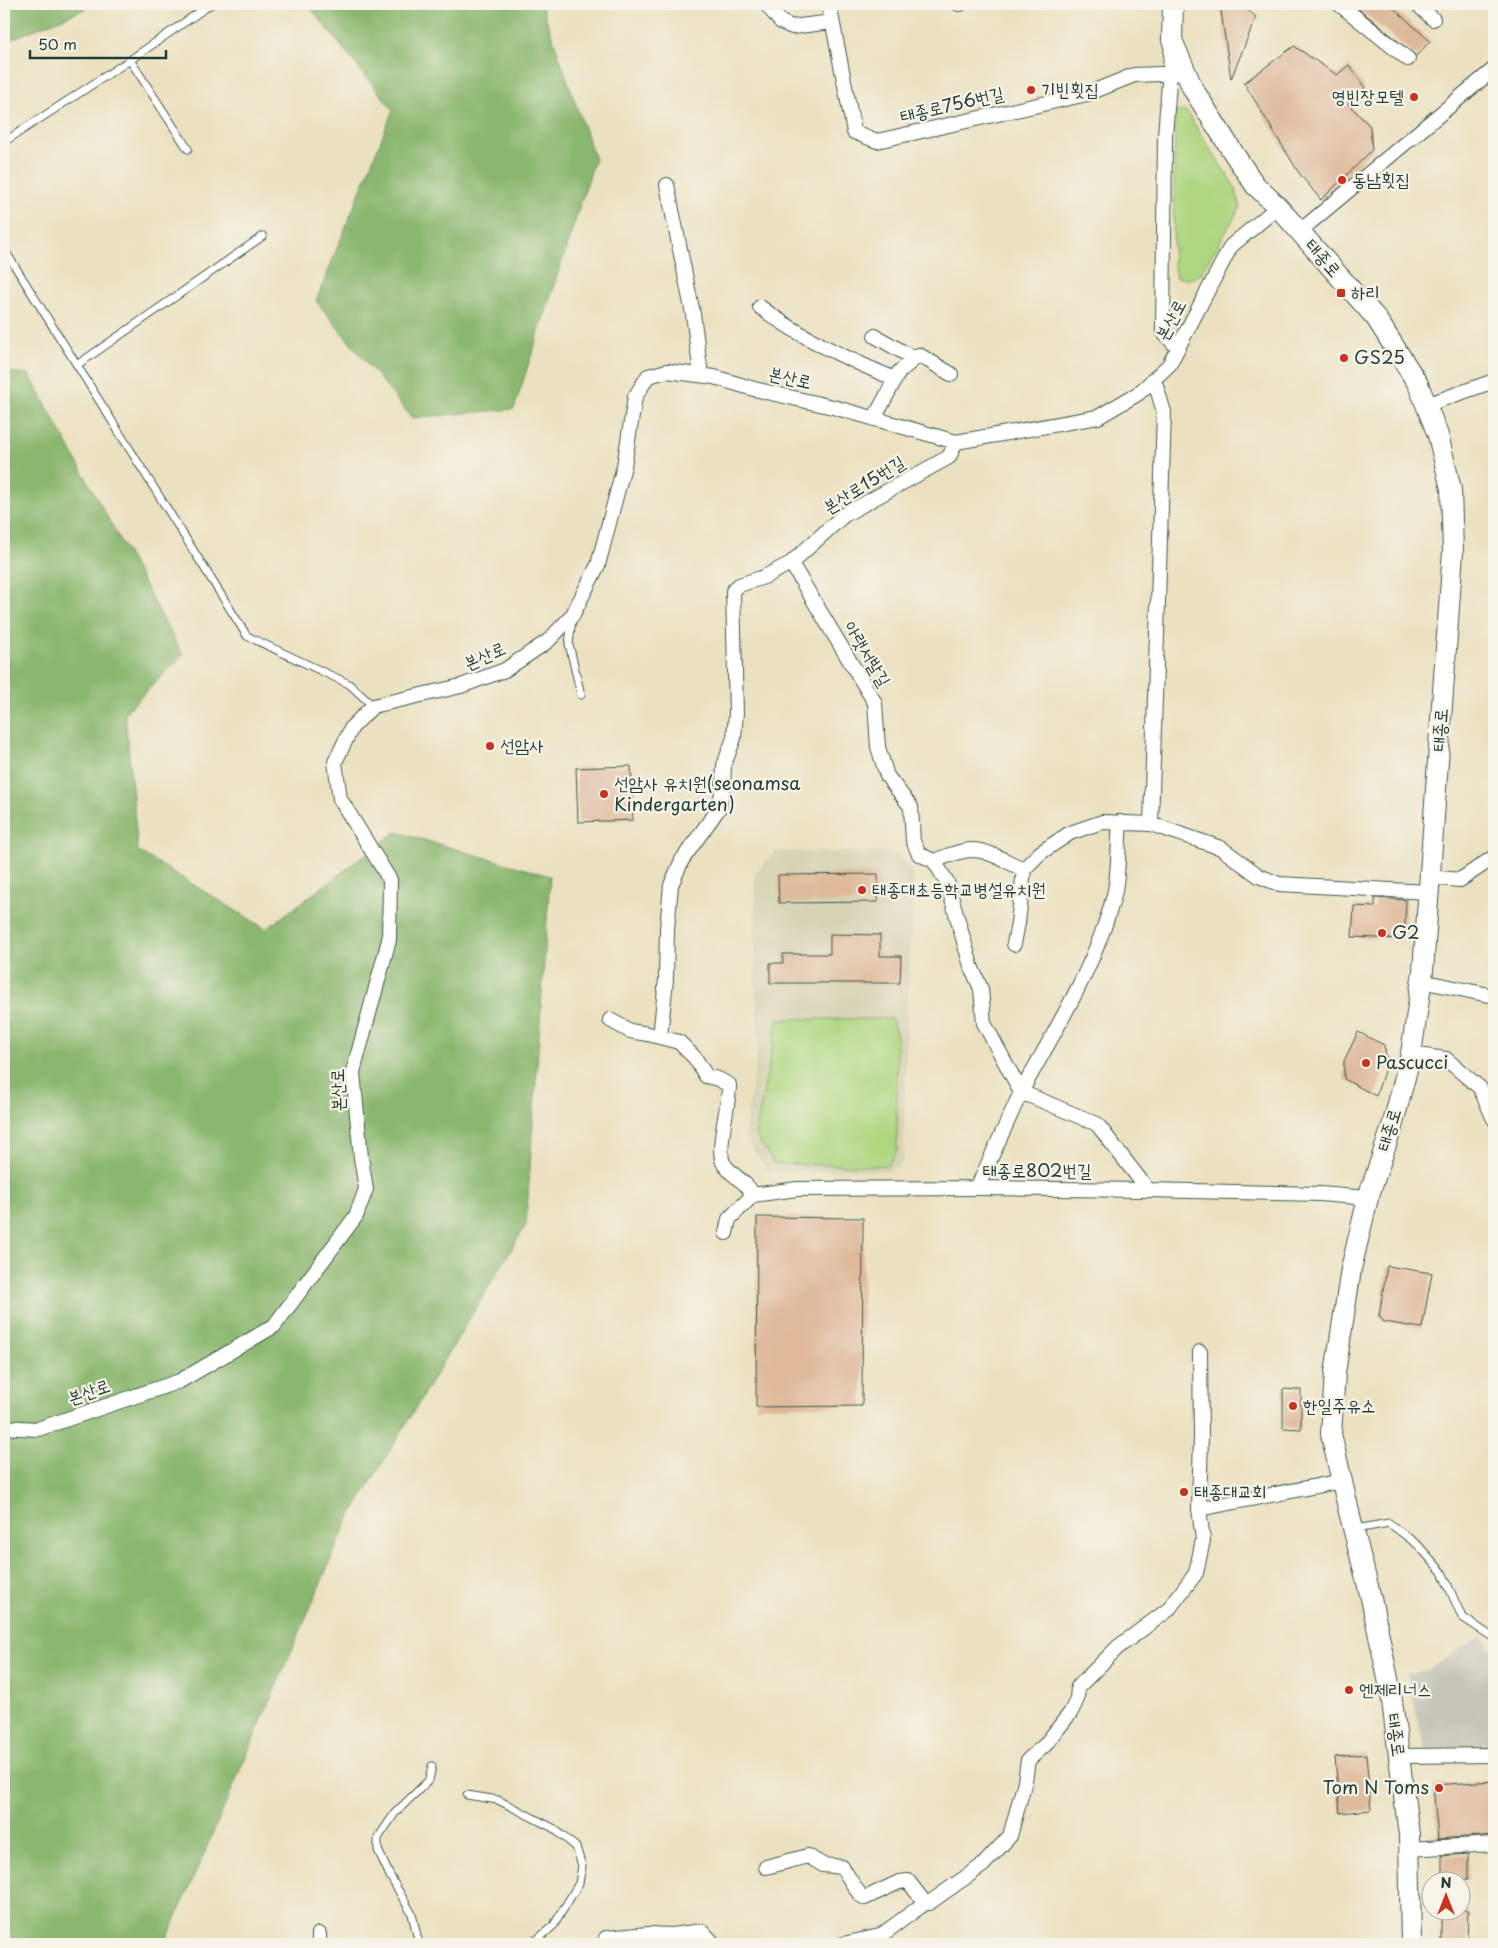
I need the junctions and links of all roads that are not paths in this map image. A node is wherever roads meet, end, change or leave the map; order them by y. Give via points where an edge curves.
1 (211, 4) edge
2 (766, 4) edge
3 (829, 4) edge
4 (1173, 4) edge
5 (1339, 4) edge
6 (1417, 4) edge
7 (1433, 20) dead end
8 (832, 22) junction
9 (1408, 59) dead end
10 (130, 60) junction
11 (1494, 69) edge
12 (1178, 74) junction
13 (4, 142) edge
14 (188, 149) dead end
15 (667, 185) dead end
16 (1278, 207) junction
17 (1300, 231) junction
18 (262, 236) dead end
19 (4, 249) edge
20 (760, 307) dead end
21 (875, 336) dead end
22 (1178, 348) junction
23 (915, 359) junction
24 (77, 365) junction
25 (951, 374) dead end
26 (701, 375) junction
27 (896, 379) junction
28 (1154, 379) junction
29 (1494, 381) edge
30 (1426, 404) junction
31 (874, 419) junction
32 (956, 442) junction
33 (790, 563) junction
34 (572, 616) junction
35 (581, 695) dead end
36 (373, 706) junction
37 (1120, 822) junction
38 (1151, 824) junction
39 (1494, 857) edge
40 (934, 861) junction
41 (1024, 869) junction
42 (1429, 884) junction
43 (1014, 944) dead end
44 (1422, 981) junction
45 (1494, 996) edge
46 (610, 1020) dead end
47 (660, 1037) junction
48 (1411, 1054) junction
49 (1021, 1092) junction
50 (1494, 1119) edge
51 (977, 1188) junction
52 (1148, 1190) junction
53 (753, 1195) junction
54 (1368, 1198) junction
55 (726, 1233) dead end
56 (1200, 1352) dead end
57 (4, 1427) edge
58 (1342, 1481) junction
59 (1200, 1509) junction
60 (1353, 1530) junction
61 (1494, 1638) edge
62 (1494, 1755) edge
63 (1399, 1756) junction
64 (432, 1766) dead end
65 (467, 1795) dead end
66 (1494, 1844) edge
67 (1409, 1849) junction
68 (766, 1867) dead end
69 (926, 1904) junction
70 (606, 1938) dead end
71 (419, 1944) edge
72 (528, 1944) edge
73 (714, 1944) edge
74 (843, 1944) edge
75 (1411, 1944) edge

1 - 10 lane
2 - 8 street via 781,22 792,27
3 - 8 street, 태종로756번길
4 - 12 main road, 태종로 via 1172,40
5 - 9 street
6 - 7 street
8 - 12 street, 태종로756번길 via 854,132 877,141 1087,94 1134,74
10 - 13 lane
10 - 14 lane
11 - 17 street
12 - 16 main road, 태종로 via 1193,89 1255,185
12 - 22 street via 1165,136 1163,332
15 - 26 street via 693,314
16 - 17 main road, 태종로
16 - 22 street, 본산로 via 1231,246
17 - 30 main road, 태종로 via 1376,318 1408,366
18 - 24 lane
19 - 24 lane
20 - 27 street via 845,357
21 - 23 street
22 - 28 street, 본산로 via 1169,365
23 - 25 street via 919,355
23 - 27 street via 899,372
24 - 36 lane via 247,636 349,684
26 - 31 street, 본산로
26 - 34 street, 본산로 via 667,371 648,376 635,397 624,466 598,565
27 - 31 street
28 - 32 street, 본산로 via 1139,393 1098,417
28 - 38 street via 1164,412
29 - 30 street
30 - 42 main road, 태종로 via 1452,489 1453,551
31 - 32 street, 본산로
32 - 33 street, 본산로15번길 via 950,457 844,515
33 - 40 street, 아랫서발길 via 875,703 878,747 887,776 911,807 913,841 918,854
33 - 47 street, 본산로15번길 via 764,577 739,584 733,592 734,738 724,766 718,808 682,860 671,885
34 - 35 lane via 569,644
34 - 36 street, 본산로 via 548,641 505,670 461,686
36 - 57 street, 본산로 via 352,727 335,762 340,799 390,880 389,940 353,1072 366,1189 356,1216 274,1326 180,1381 38,1429
37 - 38 street
37 - 41 street via 1102,822 1070,833 1040,853
37 - 49 street via 1115,892 1086,974
38 - 42 street via 1221,848 1259,876 1279,884
39 - 42 street via 1460,880
40 - 41 street via 972,850
40 - 49 street via 947,882 971,966 981,989 984,1024
41 - 43 street
42 - 44 main road, 태종로
44 - 45 street
44 - 48 main road, 태종로
46 - 47 street via 630,1031
47 - 53 street via 679,1042 696,1058 706,1076 729,1085 720,1156 724,1166 748,1186
48 - 50 street via 1446,1059 1480,1088
48 - 54 main road, 태종로 via 1392,1127
49 - 51 street
49 - 52 street via 1097,1124
51 - 52 street, 태종로802번길
51 - 53 street, 태종로802번길 via 797,1189
52 - 54 street, 태종로802번길
53 - 55 street via 729,1219
54 - 58 main road, 태종로 via 1335,1373 1331,1434
56 - 59 street
58 - 59 street
58 - 60 main road, 태종로
59 - 69 street via 1203,1540 1196,1573 1168,1610 1118,1647 1078,1687 1071,1712 1028,1760 1010,1836 983,1865
60 - 61 lane via 1389,1523 1418,1545 1442,1572 1462,1617
60 - 63 main road, 태종로 via 1377,1626
62 - 63 street
63 - 67 main road, 태종로
64 - 71 lane via 429,1780 395,1814 378,1838 378,1850 412,1914
65 - 72 lane via 498,1800 553,1828 576,1847 582,1866 579,1883 554,1926
66 - 67 street
67 - 75 main road, 태종로
68 - 69 street via 808,1856 823,1865 842,1867 865,1898 908,1881
69 - 74 street via 880,1936
70 - 73 street via 702,1931

